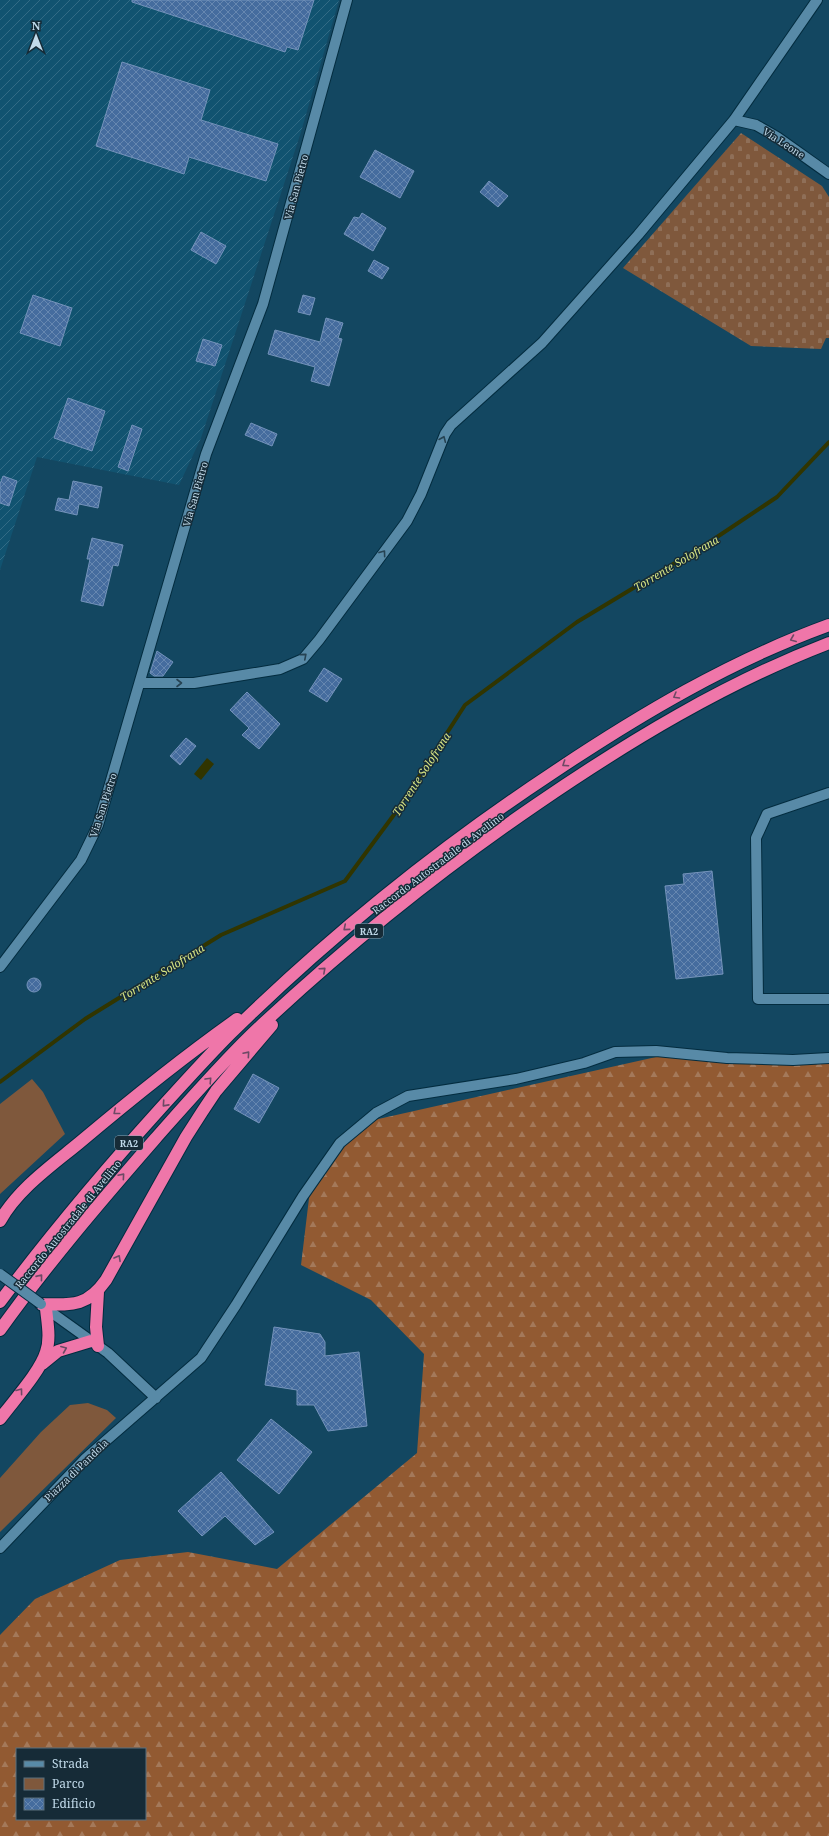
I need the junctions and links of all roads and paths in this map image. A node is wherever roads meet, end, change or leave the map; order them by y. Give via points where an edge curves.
1 (348, 0) edge
2 (817, 0) edge
3 (734, 120) junction
4 (829, 174) edge
5 (829, 625) edge
6 (829, 643) edge
7 (140, 683) junction
8 (829, 793) edge
9 (0, 967) edge
10 (303, 988) junction
11 (270, 995) junction
12 (829, 999) edge
13 (829, 1058) edge
14 (4, 1209) edge
15 (0, 1221) edge
16 (0, 1274) edge
17 (98, 1292) junction
18 (0, 1302) edge
19 (43, 1306) junction
20 (0, 1330) edge
21 (94, 1344) junction
22 (41, 1364) junction
23 (156, 1398) junction
24 (0, 1419) edge
25 (0, 1548) edge

1 - 7 street, Via San Pietro via 263,304 206,454
2 - 3 street
3 - 4 street, Via Leone via 756,125
7 -> 3 street via 194,683 280,669 303,659 407,520 422,494 445,434 451,425 542,343 638,235
5 -> 11 highway, Raccordo Autostradale di Avellino / RA2 via 777,645 721,672 574,758 486,817 441,851
10 -> 6 highway, Raccordo Autostradale di Avellino / RA2 via 401,904 486,839 582,773 676,716 743,680
7 - 9 street, Via San Pietro via 98,825 82,860
8 - 12 street via 767,814 756,838 758,999
17 -> 10 highway via 212,1096
20 -> 10 highway, Raccordo Autostradale di Avellino / RA2 via 36,1281 107,1194 178,1113 250,1036
11 -> 14 highway via 192,1050 112,1115
11 -> 18 highway, Raccordo Autostradale di Avellino / RA2 via 228,1036 116,1158
13 - 23 street, Piazza di Pandola via 743,1059 656,1051 615,1052 584,1063 516,1079 408,1096 388,1106 340,1144 303,1196 201,1358
14 - 15 highway
16 - 19 street, bridge
17 - 19 highway via 89,1300
17 - 21 highway
19 - 21 street
19 - 22 highway via 48,1338 47,1351
22 -> 21 highway via 58,1351
21 - 23 street
24 -> 22 highway
23 - 25 street, Piazza di Pandola via 86,1458

